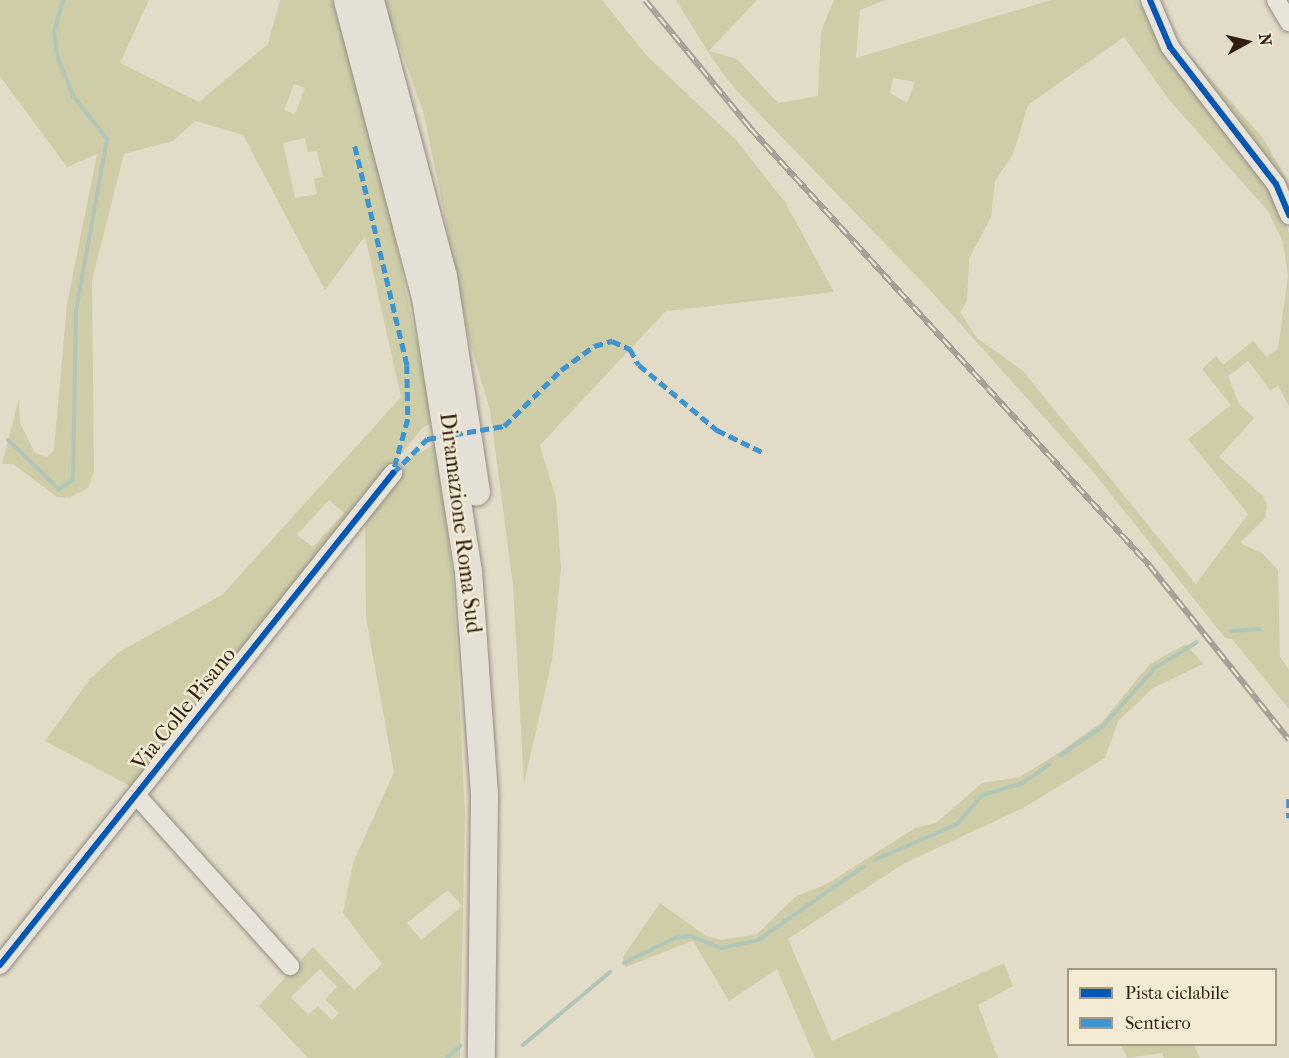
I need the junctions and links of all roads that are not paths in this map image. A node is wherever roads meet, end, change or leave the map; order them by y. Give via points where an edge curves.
1 (347, 0) edge
2 (370, 0) edge
3 (1150, 0) edge
4 (1276, 0) edge
5 (1289, 22) edge
6 (1289, 215) edge
7 (457, 420) junction
8 (462, 451) junction
9 (393, 473) dead end
10 (136, 796) junction
11 (0, 965) edge
12 (290, 966) dead end
13 (481, 1058) edge
14 (498, 1058) edge

1 - 7 highway, Diramazione Roma Sud
2 - 7 highway, Diramazione Roma Sud via 441,265
3 - 6 street via 1170,47 1276,184
4 - 5 street
7 - 8 highway, Diramazione Roma Sud
8 - 13 highway, Diramazione Roma Sud via 481,732
8 - 14 highway, Diramazione Roma Sud via 500,763
9 - 10 street, Via Colle Pisano
10 - 11 street, Via Colle Pisano
10 - 12 street

